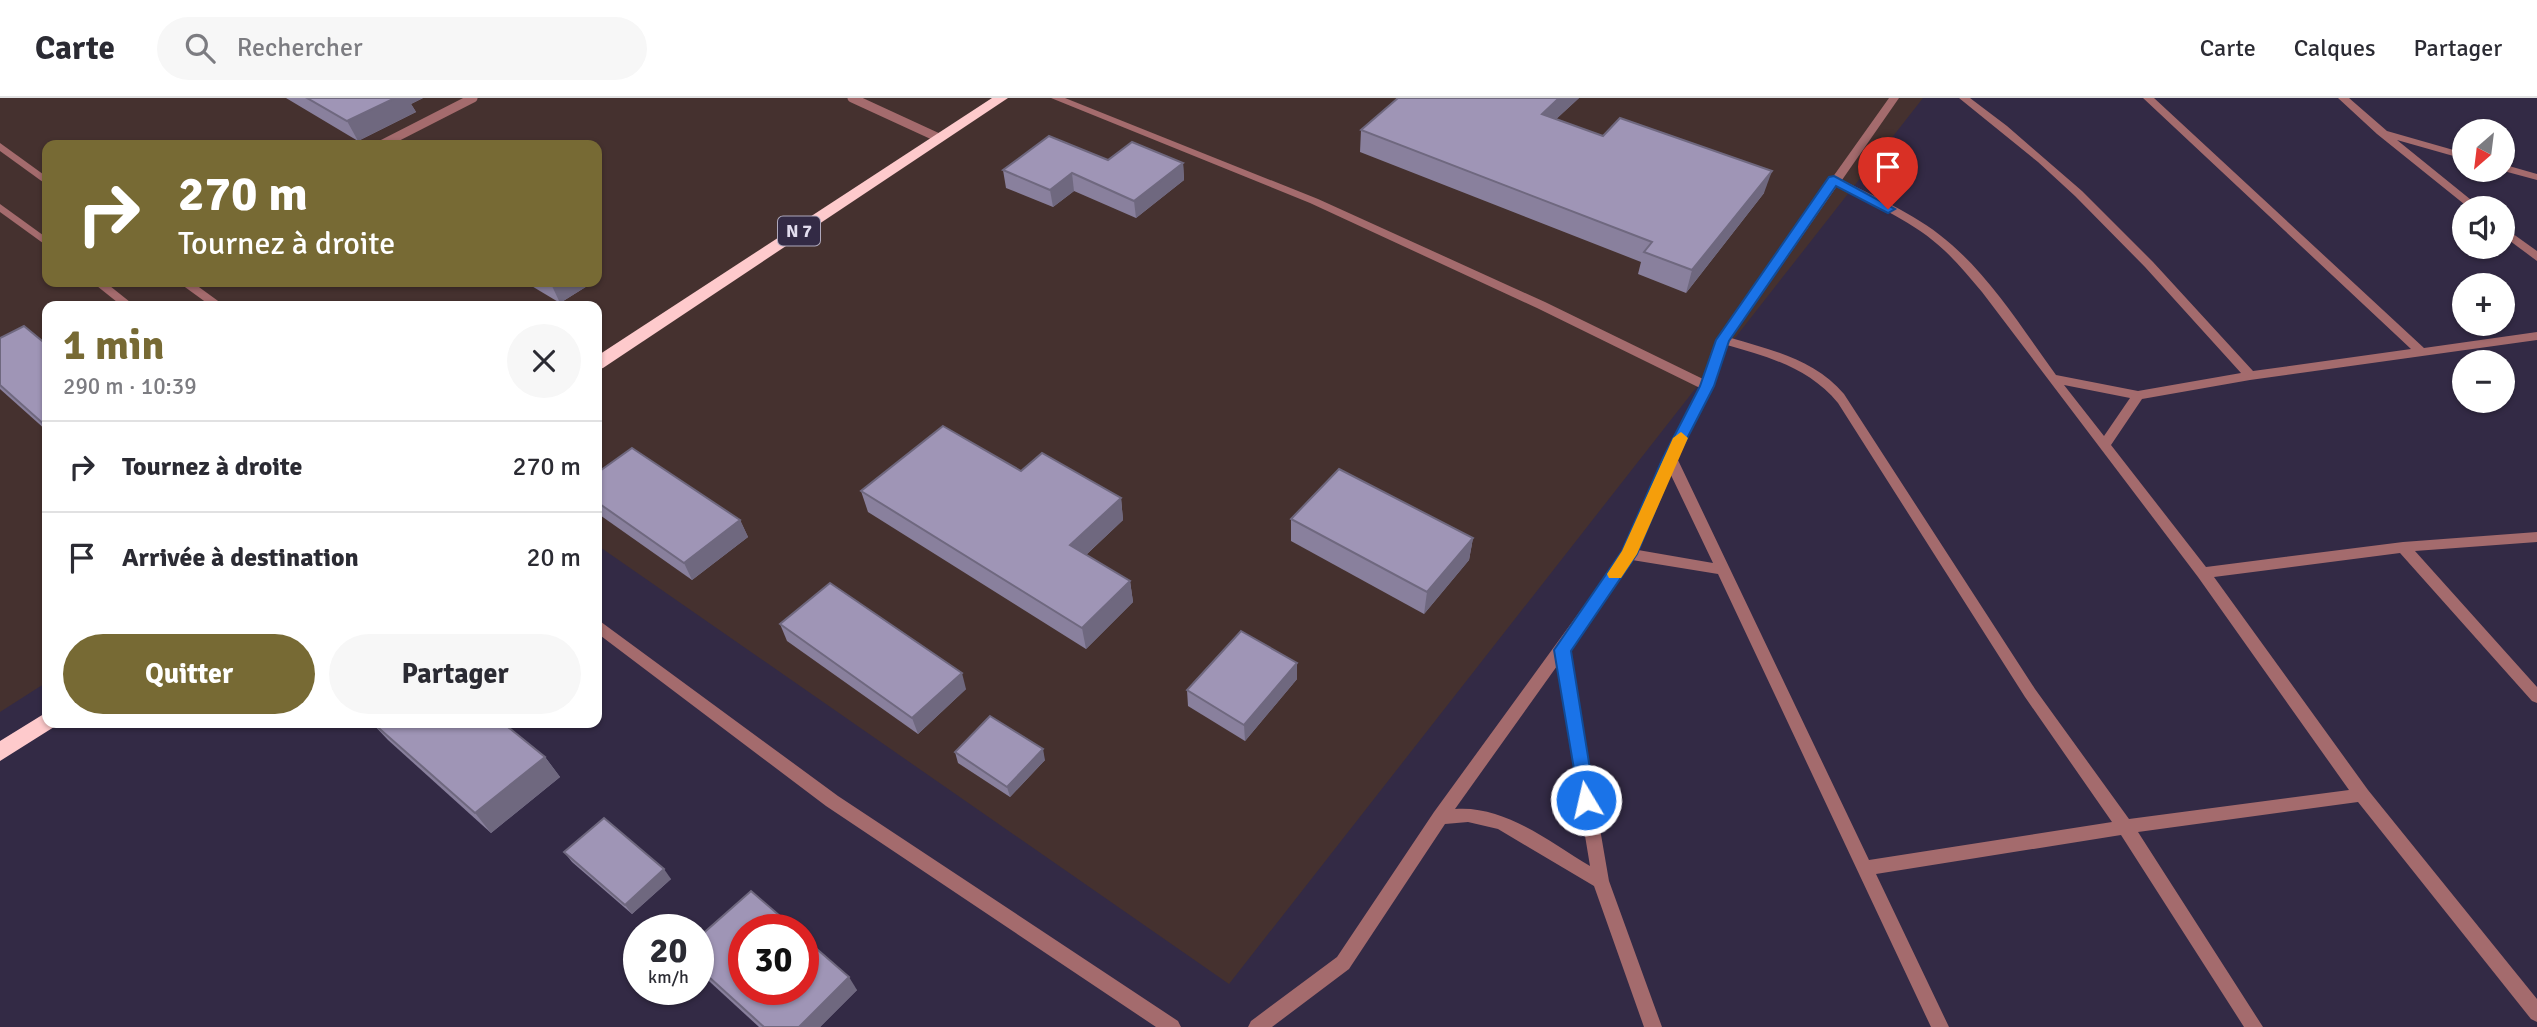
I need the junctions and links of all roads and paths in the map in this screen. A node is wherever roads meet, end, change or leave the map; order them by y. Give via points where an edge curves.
1 (473, 98) edge
2 (852, 98) edge
3 (1001, 98) edge
4 (1056, 98) edge
5 (1894, 98) edge
6 (1964, 98) edge
7 (2148, 98) edge
8 (2343, 98) edge
9 (2381, 132) junction
10 (939, 138) junction
11 (391, 140) edge
12 (0, 146) edge
13 (2452, 153) edge
14 (2515, 171) edge
15 (2537, 177) edge
16 (42, 178) edge
17 (1834, 180) junction
18 (2461, 196) edge
19 (0, 206) edge
20 (42, 239) edge
21 (2515, 239) edge
22 (2537, 257) edge
23 (104, 287) edge
24 (191, 287) edge
25 (123, 301) edge
26 (212, 301) edge
27 (2537, 336) edge
28 (1723, 340) junction
29 (2421, 352) junction
30 (602, 361) edge
31 (2250, 376) junction
32 (2052, 378) junction
33 (1707, 386) junction
34 (2138, 395) junction
35 (2104, 445) junction
36 (1670, 458) junction
37 (2537, 537) edge
38 (2403, 547) junction
39 (1629, 554) junction
40 (1724, 570) junction
41 (2203, 573) junction
42 (602, 629) edge
43 (1562, 650) junction
44 (2537, 698) edge
45 (42, 723) edge
46 (0, 751) edge
47 (2362, 795) junction
48 (1440, 817) junction
49 (2125, 827) junction
50 (1867, 868) junction
51 (1601, 881) junction
52 (2537, 1013) edge
53 (1171, 1027) edge
54 (1257, 1027) edge
55 (1653, 1027) edge
56 (1940, 1027) edge
57 (2254, 1027) edge

1 - 11 lane
2 - 10 lane
3 - 10 highway, N 7
4 - 33 street via 1314,201
5 - 17 street
6 - 31 street via 2008,130 2143,257
7 - 29 street
8 - 9 street
9 - 13 street
9 - 18 street
10 - 30 highway, N 7
12 - 16 street
14 - 15 street
17 - 28 street
17 - 32 street via 1914,222 1949,248 1986,289
19 - 20 street
21 - 22 street
23 - 25 street
24 - 26 street
27 - 29 street
28 - 33 street
28 - 49 street via 1796,365 1826,382 1850,410 2030,693
29 - 31 street
31 - 34 street
32 - 34 street
32 - 35 street
33 - 36 street
34 - 35 street
35 - 41 street
36 - 39 street
36 - 40 street
37 - 38 street
38 - 41 street
38 - 44 street
39 - 40 street
39 - 43 street
40 - 50 street
41 - 47 street
42 - 53 street via 832,801
43 - 48 street
43 - 51 street
45 - 46 highway
47 - 49 street
47 - 52 street
48 - 51 street via 1468,815 1502,822
48 - 54 street via 1343,963
49 - 50 street
49 - 57 street
50 - 56 street
51 - 55 street

